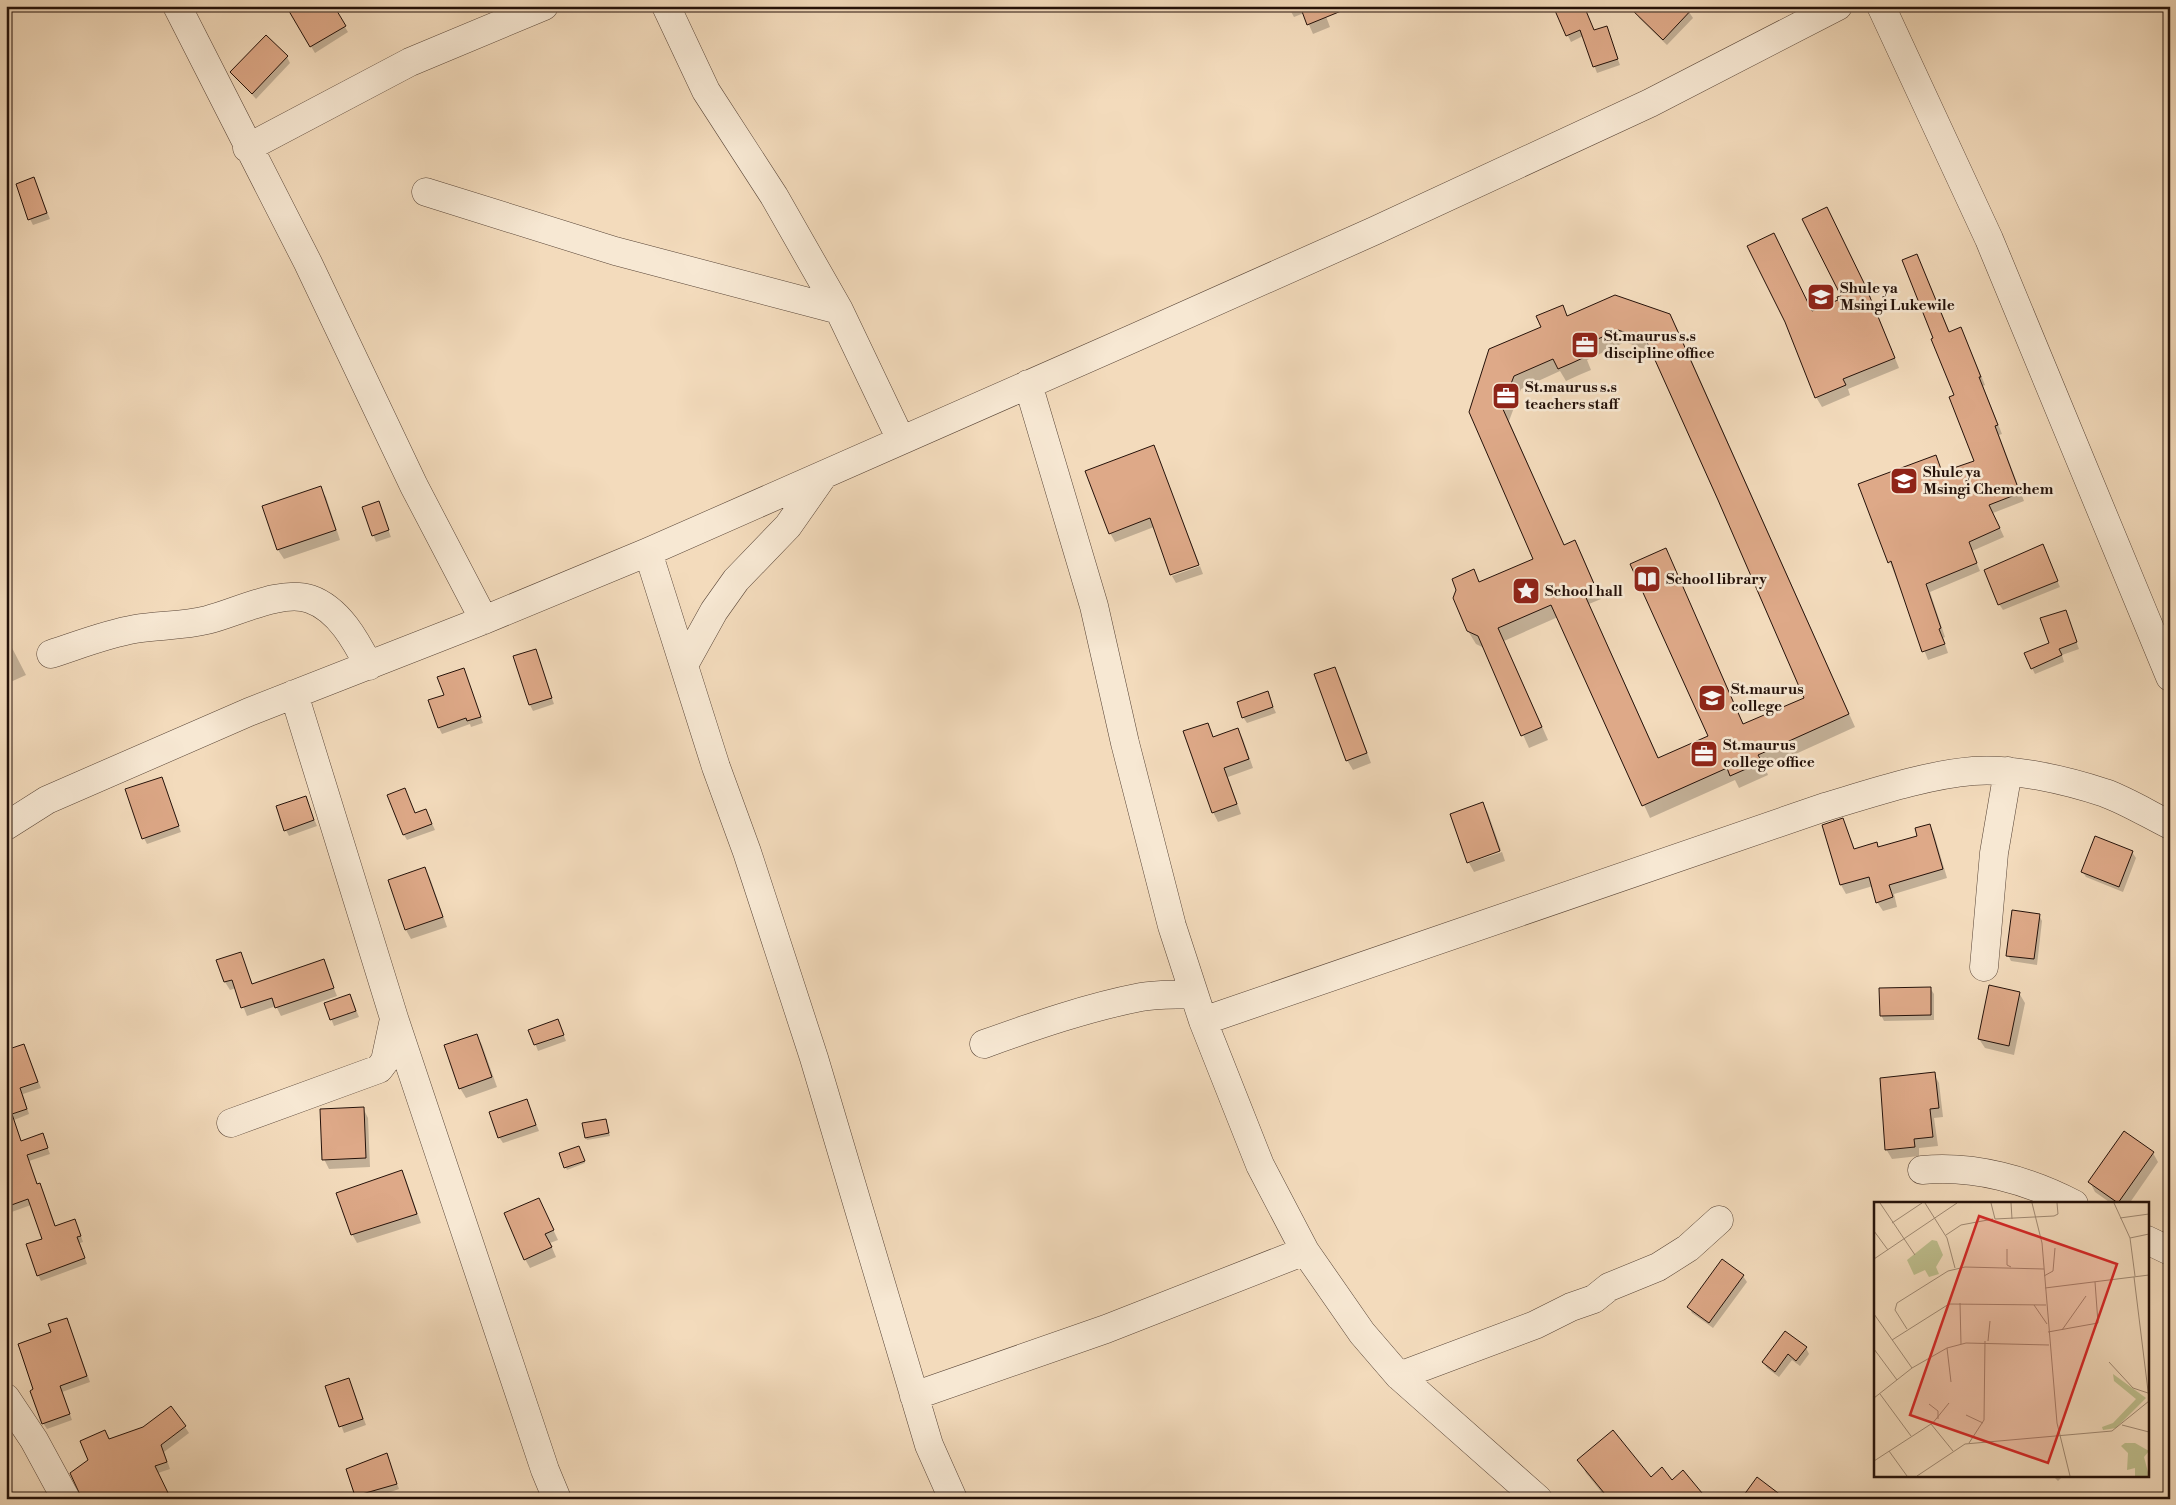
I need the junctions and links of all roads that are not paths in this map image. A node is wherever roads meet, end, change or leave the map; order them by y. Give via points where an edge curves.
1 (177, 6) edge
2 (544, 6) edge
3 (666, 6) edge
4 (1838, 6) edge
5 (1881, 6) edge
6 (247, 148) junction
7 (426, 192) dead end
8 (839, 310) junction
9 (1028, 384) junction
10 (901, 440) junction
11 (823, 475) junction
12 (648, 552) junction
13 (484, 620) junction
14 (51, 654) dead end
15 (684, 665) junction
16 (369, 666) junction
17 (2170, 677) edge
18 (294, 694) junction
19 (2008, 771) junction
20 (2170, 825) edge
21 (6, 826) edge
22 (1984, 968) dead end
23 (1194, 994) junction
24 (394, 1018) junction
25 (1203, 1021) junction
26 (984, 1044) dead end
27 (231, 1123) dead end
28 (1922, 1170) dead end
29 (2069, 1202) edge
30 (1719, 1220) dead end
31 (2148, 1240) edge
32 (1305, 1251) junction
33 (2170, 1251) edge
34 (1399, 1376) junction
35 (914, 1396) junction
36 (6, 1398) edge
37 (66, 1499) edge
38 (557, 1499) edge
39 (953, 1499) edge
40 (1538, 1499) edge

1 - 6 street
2 - 6 street via 410,62
3 - 8 street via 706,91 774,196
4 - 9 street via 1650,103 1383,227
5 - 17 street via 1989,239
6 - 13 street via 308,263 414,486
7 - 8 street via 615,251
8 - 10 street
9 - 10 street
9 - 23 street via 1094,606 1172,926
10 - 11 street
11 - 12 street
11 - 15 street via 788,526 736,580 714,611
12 - 13 street
12 - 15 street
13 - 16 street
14 - 16 street via 136,629 206,621 289,596 310,599 331,612 352,634
15 - 35 street via 814,1058
16 - 18 street
18 - 21 street via 47,800
18 - 24 street
19 - 20 street via 2105,793
19 - 22 street via 1994,852
19 - 25 street via 1973,771 1907,783 1825,807
23 - 25 street
23 - 26 street via 1142,997 1092,1009
24 - 27 street via 385,1061 379,1069
24 - 38 street
25 - 32 street via 1260,1165
28 - 29 street via 1948,1167 1991,1173
30 - 34 street via 1688,1248 1658,1267 1621,1281 1594,1299 1535,1325
31 - 33 street
32 - 34 street via 1362,1333
32 - 35 street via 1106,1329
34 - 40 street
35 - 39 street via 929,1445
36 - 37 street

